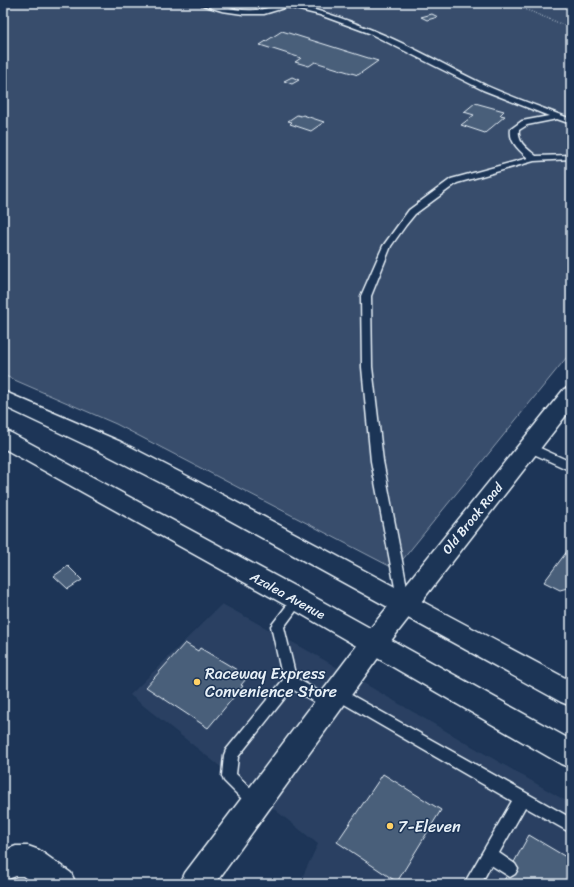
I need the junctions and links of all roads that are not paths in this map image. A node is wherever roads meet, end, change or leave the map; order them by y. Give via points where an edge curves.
1 (199, 3) edge
2 (285, 4) edge
3 (556, 117) junction
4 (571, 122) edge
5 (571, 157) edge
6 (534, 159) junction
7 (571, 394) edge
8 (3, 398) edge
9 (3, 438) edge
10 (529, 447) junction
11 (571, 467) edge
12 (298, 600) junction
13 (404, 604) junction
14 (374, 643) junction
15 (290, 681) junction
16 (571, 694) edge
17 (333, 698) junction
18 (571, 755) edge
19 (522, 798) junction
20 (256, 802) junction
21 (571, 826) edge
22 (489, 855) junction
23 (3, 866) edge
24 (510, 869) dead end
25 (60, 884) edge
26 (196, 884) edge
27 (472, 884) edge

1 - 2 lane via 247,14 277,9
2 - 3 lane via 340,20 381,37 486,88
3 - 4 lane
3 - 6 lane via 525,123 514,129 517,143
5 - 6 lane
6 - 13 lane via 454,181 412,212 387,246 366,296 367,367 377,461
7 - 10 main road, Old Brook Road
8 - 13 main road via 120,451
9 - 12 main road, Azalea Avenue
10 - 11 lane
10 - 13 main road, Old Brook Road
12 - 14 main road, Azalea Avenue
12 - 15 lane via 277,626
13 - 14 main road, Old Brook Road
13 - 16 main road
14 - 17 main road, Old Brook Road
14 - 18 main road, Azalea Avenue
15 - 17 lane
15 - 20 lane via 231,755 229,776
17 - 19 lane
17 - 20 main road, Old Brook Road
19 - 21 lane
19 - 22 lane
20 - 26 main road, Old Brook Road
22 - 24 lane
22 - 27 lane
23 - 25 main road via 16,861 28,861

